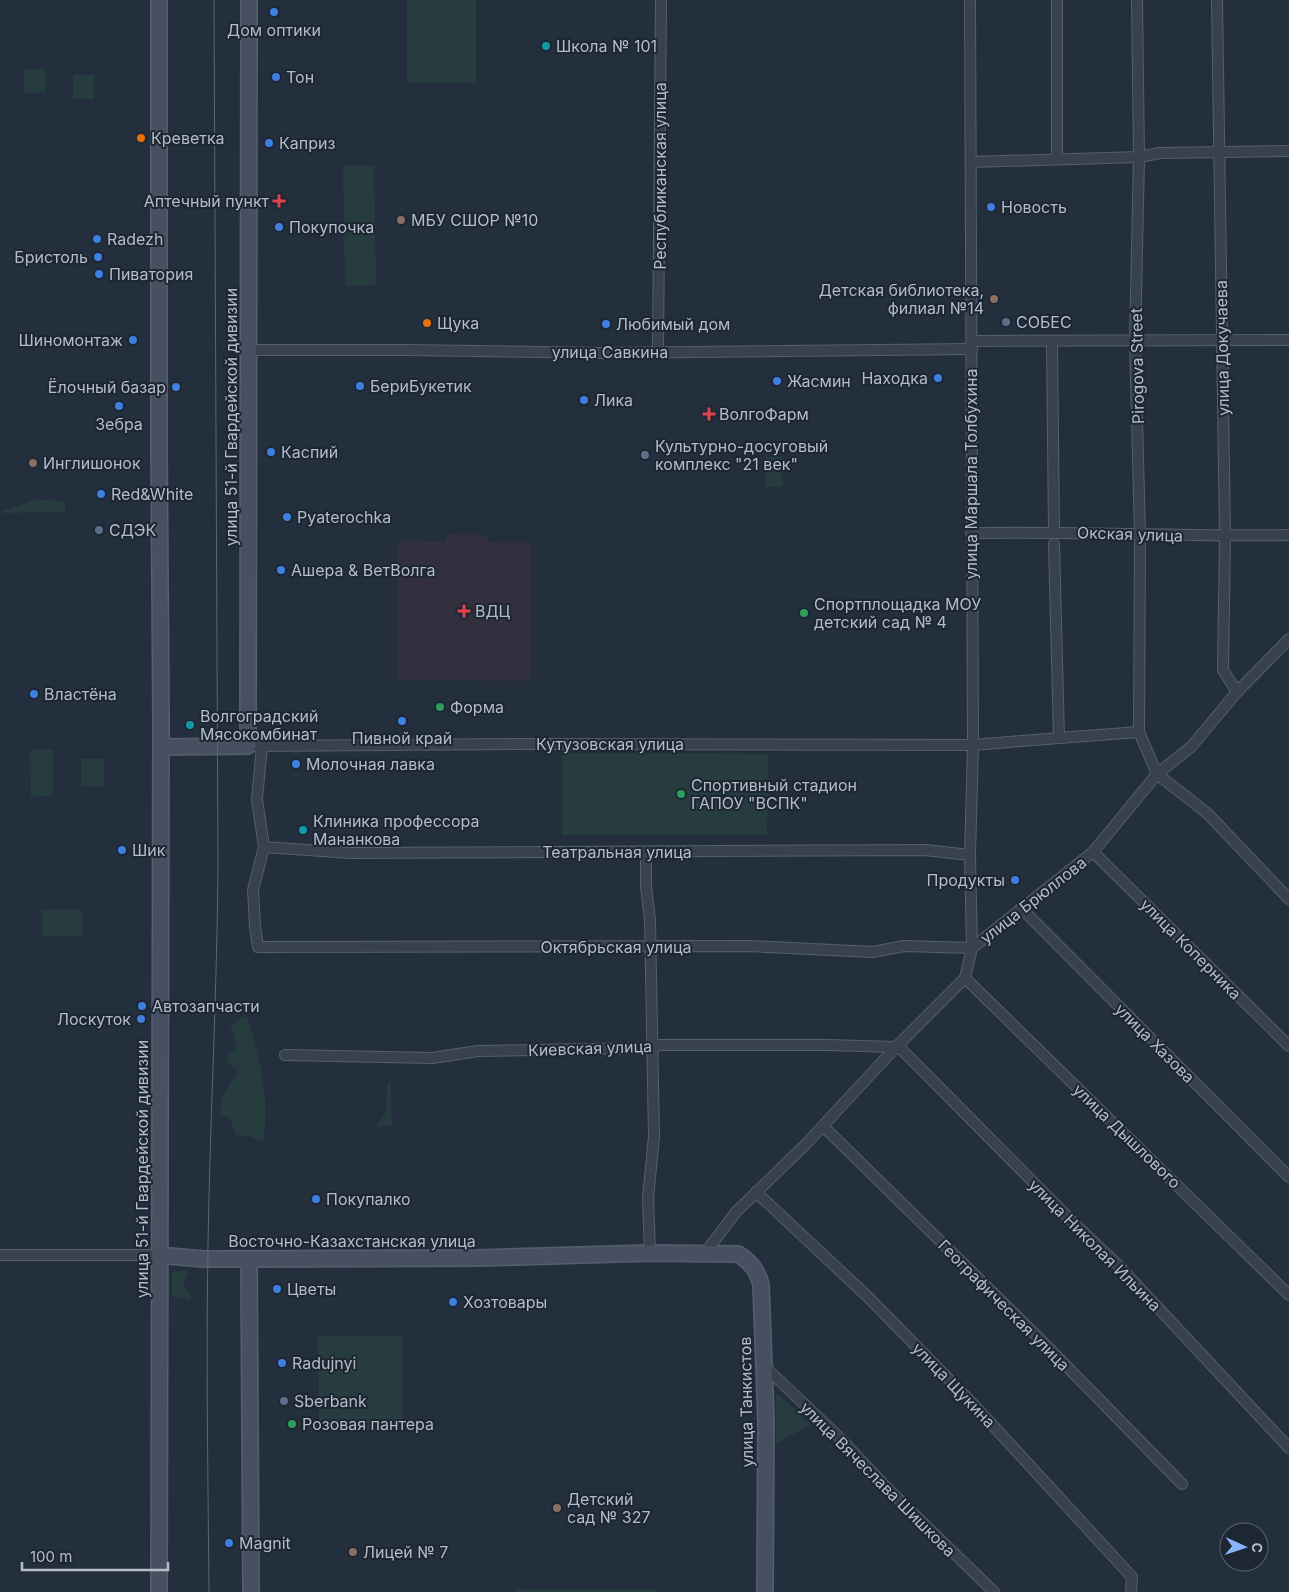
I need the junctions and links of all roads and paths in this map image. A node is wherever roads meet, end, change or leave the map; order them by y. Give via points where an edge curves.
1 (159, 0) edge
2 (249, 0) edge
3 (661, 0) edge
4 (970, 0) edge
5 (1056, 0) edge
6 (1137, 0) edge
7 (1217, 0) edge
8 (1289, 151) edge
9 (1219, 152) junction
10 (1139, 157) junction
11 (1057, 159) junction
12 (971, 162) junction
13 (1222, 339) junction
14 (1289, 340) edge
15 (1052, 341) junction
16 (1135, 341) junction
17 (972, 345) junction
18 (249, 350) junction
19 (658, 352) junction
20 (1054, 532) junction
21 (971, 533) junction
22 (1140, 534) junction
23 (1289, 535) edge
24 (1225, 536) junction
25 (1054, 544) dead end
26 (1289, 639) edge
27 (1237, 692) junction
28 (1139, 732) junction
29 (1058, 738) junction
30 (972, 745) junction
31 (161, 746) junction
32 (255, 746) junction
33 (1157, 774) junction
34 (264, 847) junction
35 (646, 852) junction
36 (1093, 852) junction
37 (970, 855) junction
38 (1289, 899) edge
39 (1021, 908) junction
40 (651, 947) junction
41 (972, 948) junction
42 (965, 978) junction
43 (1289, 1046) edge
44 (652, 1048) junction
45 (896, 1048) junction
46 (285, 1055) dead end
47 (823, 1126) junction
48 (1289, 1177) edge
49 (756, 1192) junction
50 (650, 1253) junction
51 (705, 1253) junction
52 (0, 1255) edge
53 (159, 1256) junction
54 (249, 1259) junction
55 (1289, 1295) edge
56 (763, 1365) junction
57 (1289, 1448) edge
58 (1182, 1484) dead end
59 (159, 1592) edge
60 (251, 1592) edge
61 (765, 1592) edge
62 (994, 1592) edge
63 (1131, 1592) edge

1 - 31 main road, улица 51-й Гвардейской дивизии
2 - 18 main road, улица 51-й Гвардейской дивизии
3 - 19 street, Республиканская улица
4 - 12 street, улица Маршала Толбухина
5 - 11 street
6 - 10 street, Pirogova Street
7 - 9 street, улица Докучаева
8 - 9 street
9 - 10 street via 1160,153
9 - 13 street, улица Докучаева
10 - 11 street
10 - 16 street, Pirogova Street
11 - 12 street
12 - 17 street, улица Маршала Толбухина
13 - 14 street, улица Савкина
13 - 16 street, улица Савкина
13 - 24 street, улица Докучаева
15 - 16 street, улица Савкина
15 - 17 street, улица Савкина
15 - 20 street
16 - 22 street, Pirogova Street
17 - 19 street, улица Савкина
17 - 21 street, улица Маршала Толбухина
18 - 19 street, улица Савкина
18 - 32 main road, улица 51-й Гвардейской дивизии
20 - 21 street, Окская улица
20 - 22 street, Окская улица
21 - 30 street, улица Маршала Толбухина
22 - 24 street, Окская улица
22 - 28 street, Pirogova Street
23 - 24 street, Окская улица
24 - 27 street, улица Докучаева via 1223,670
25 - 29 street
26 - 27 street, улица Брюллова
27 - 33 street, улица Брюллова via 1191,747
28 - 29 street, Кутузовская улица
28 - 33 street
29 - 30 street, Кутузовская улица
30 - 32 street, Кутузовская улица
30 - 37 street, улица Маршала Толбухина
31 - 32 main road
31 - 53 main road, улица 51-й Гвардейской дивизии
32 - 34 street via 257,798
33 - 36 street, улица Брюллова
33 - 38 street via 1207,812
34 - 35 street, Театральная улица via 351,852
34 - 40 street, Октябрьская улица via 253,890 258,947
35 - 37 street, Театральная улица via 925,850
35 - 40 street
36 - 39 street, улица Брюллова
36 - 43 street, улица Коперника
37 - 41 street, улица Маршала Толбухина
39 - 41 street, улица Брюллова
39 - 48 street, улица Хазова
40 - 41 street, Октябрьская улица via 748,946 873,952 904,946
40 - 44 street
41 - 42 street, улица Брюллова
42 - 45 street
42 - 55 street, улица Дышлового
44 - 45 street, Киевская улица via 660,1045 828,1045
44 - 46 street, Киевская улица via 478,1051 432,1058
44 - 50 street via 654,1137 648,1198
45 - 47 street
45 - 57 street, улица Николая Ильина via 902,1050 1119,1266
47 - 49 street
47 - 58 street, Географическая улица
49 - 51 street via 736,1212
49 - 63 street, улица Щукина via 974,1405 1132,1577
50 - 51 main road, Восточно-Казахстанская улица
50 - 54 main road, Восточно-Казахстанская улица
51 - 56 main road, улица Танкистов via 738,1254 759,1275
52 - 53 street, Восточно-Казахстанская улица
53 - 54 main road, Восточно-Казахстанская улица
53 - 59 main road, улица 51-й Гвардейской дивизии
54 - 60 main road
56 - 61 main road, улица Танкистов via 766,1420
56 - 62 street, улица Вячеслава Шишкова

